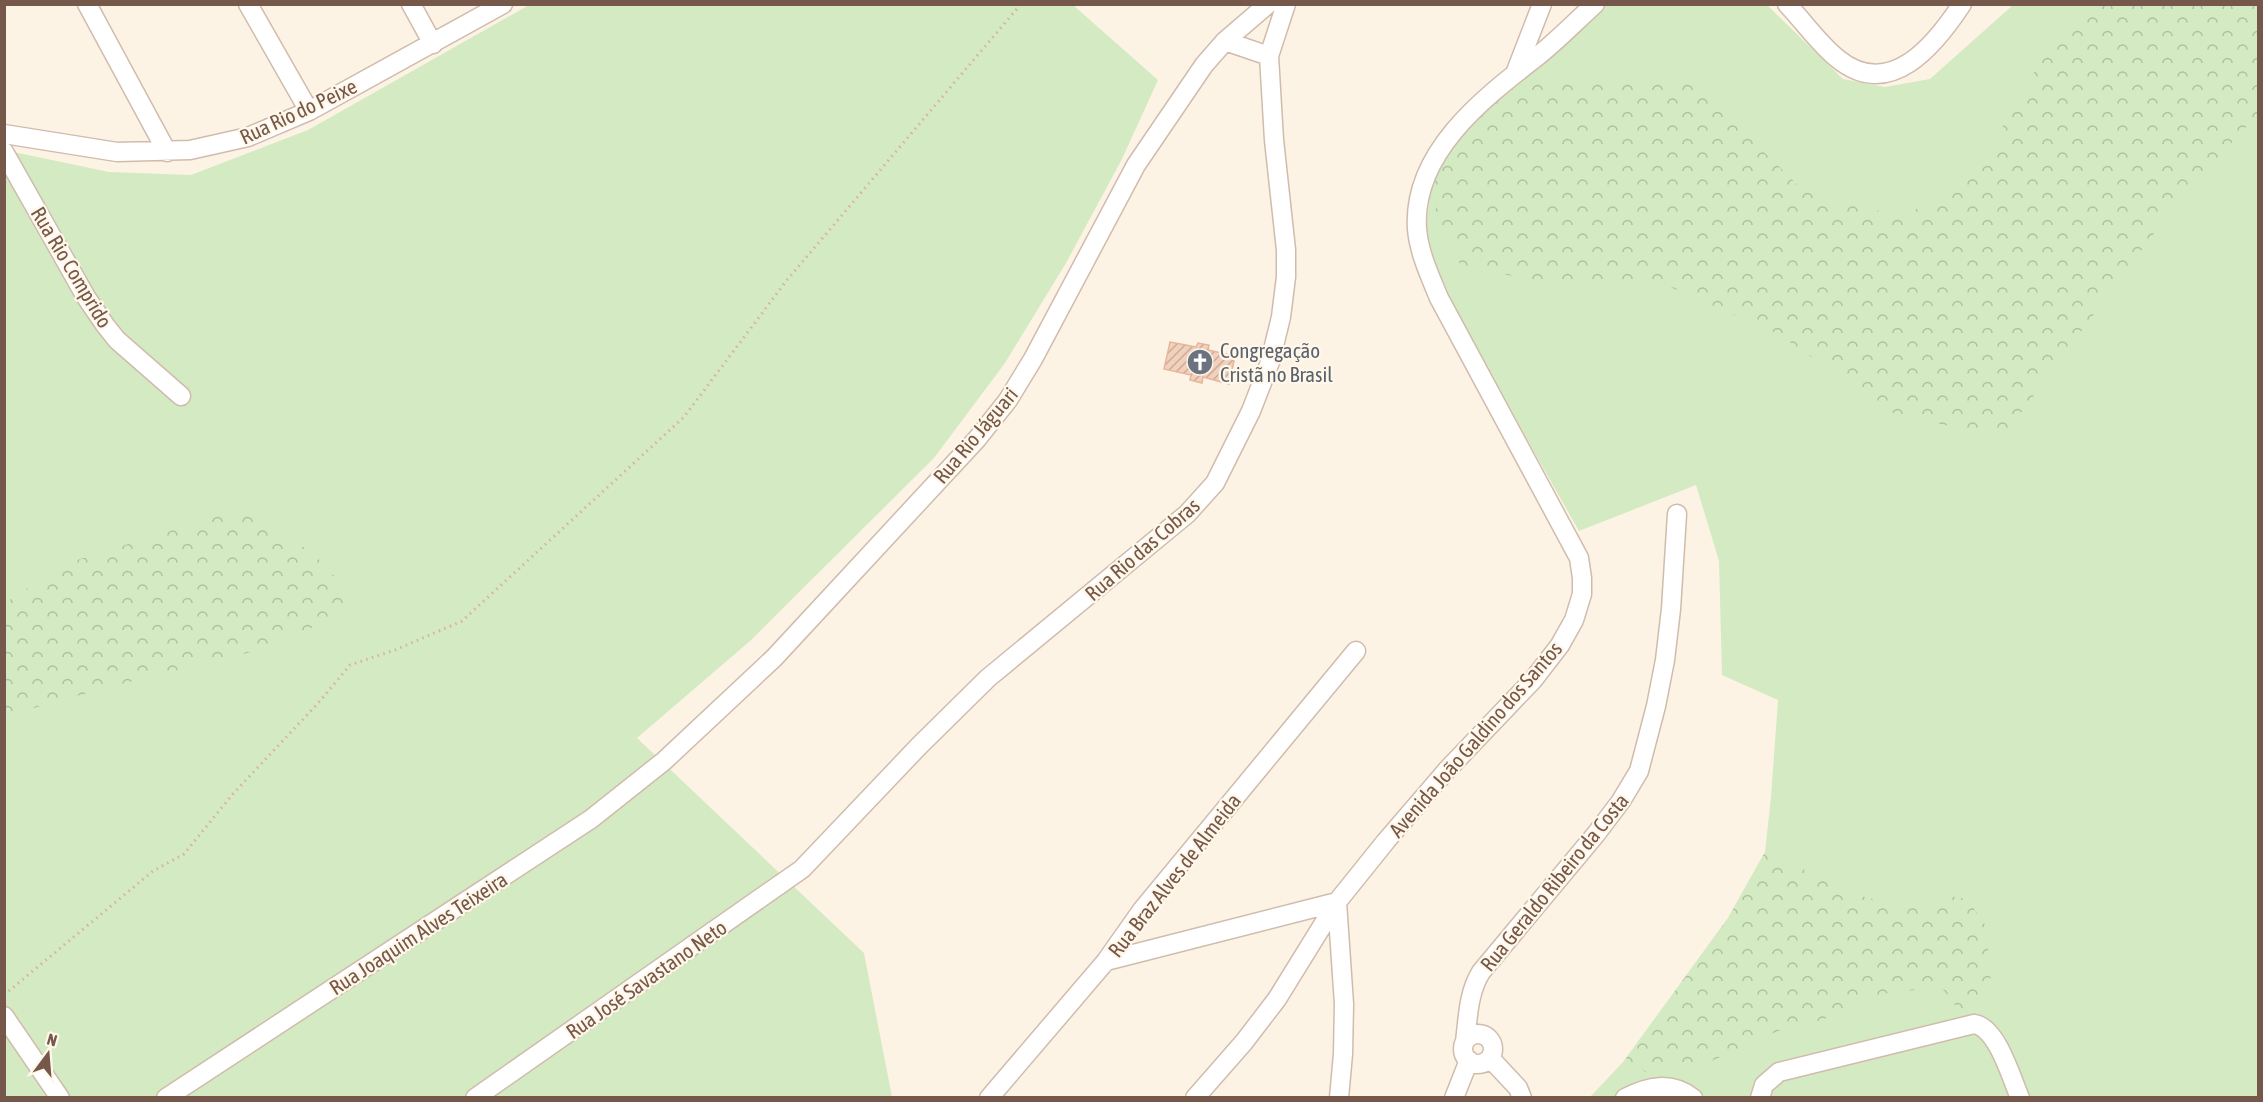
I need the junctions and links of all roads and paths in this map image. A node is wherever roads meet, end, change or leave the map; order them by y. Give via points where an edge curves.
1 (87, 4) edge
2 (248, 4) edge
3 (411, 4) edge
4 (503, 4) edge
5 (1022, 4) edge
6 (1268, 4) edge
7 (1286, 4) edge
8 (1542, 4) edge
9 (1595, 4) edge
10 (1788, 4) edge
11 (1962, 4) edge
12 (1225, 41) junction
13 (433, 44) junction
14 (1269, 56) junction
15 (1516, 71) junction
16 (309, 111) junction
17 (4, 134) edge
18 (4, 152) edge
19 (166, 152) junction
20 (181, 396) dead end
21 (1677, 514) dead end
22 (1356, 651) dead end
23 (664, 761) joint
24 (815, 858) joint
25 (1337, 902) junction
26 (1106, 961) junction
27 (4, 995) edge
28 (1470, 1002) junction
29 (4, 1016) edge
30 (1485, 1035) junction
31 (1465, 1042) junction
32 (1490, 1058) junction
33 (1469, 1060) junction
34 (60, 1098) edge
35 (166, 1098) edge
36 (475, 1098) edge
37 (989, 1098) edge
38 (1195, 1098) edge
39 (1338, 1098) edge
40 (1454, 1098) edge
41 (1522, 1098) edge
42 (1625, 1098) edge
43 (1693, 1098) edge
44 (1760, 1098) edge
45 (2020, 1098) edge

1 - 19 street
2 - 16 street
3 - 13 street
4 - 13 street, Rua Rio do Peixe
5 - 27 path via 787,280 684,417 462,621 350,665 184,854 153,871
6 - 12 street, Rua Rio Jáguari
7 - 14 street, Rua Rio das Cobras
8 - 15 street
9 - 15 street, Avenida João Galdino dos Santos
10 - 11 street via 1837,58 1855,70 1873,74 1890,71 1919,57
12 - 14 street
12 - 23 street, Rua Rio Jáguari via 1136,165 1008,400 977,439 774,658
13 - 16 street, Rua Rio do Peixe
14 - 24 street, Rua Rio das Cobras via 1286,250 1281,317 1270,362 1251,411 1215,483 1188,514 988,678
15 - 25 street, Avenida João Galdino dos Santos via 1459,125 1437,153 1425,175 1417,229 1425,264 1439,298 1579,558 1582,594 1570,628 1533,680 1447,770
16 - 19 street, Rua Rio do Peixe via 248,137
17 - 19 street, Rua Rio do Peixe via 117,152
18 - 20 street, Rua Rio Comprido via 105,325
21 - 28 street, Rua Geraldo Ribeiro da Costa via 1665,660 1639,771 1596,834 1481,972 1473,984
22 - 26 street, Rua Braz Alves de Almeida via 1142,910
23 - 35 street, Rua Joaquim Alves Teixeira via 591,819
24 - 36 street, Rua José Savastano Neto
25 - 26 street
25 - 38 street, Avenida João Galdino dos Santos via 1277,999
25 - 39 street via 1344,1004
26 - 37 street, Rua Braz Alves de Almeida
28 - 30 street
28 - 31 street, Rua Geraldo Ribeiro da Costa
29 - 34 street
30 - 31 street via 1472,1036
30 - 32 street via 1493,1046
31 - 33 street via 1464,1052
32 - 33 street via 1482,1063
32 - 41 street via 1518,1088
33 - 40 street
42 - 43 street via 1647,1087 1663,1086
44 - 45 street via 1764,1085 1779,1072 1974,1024 1983,1026 1994,1038

